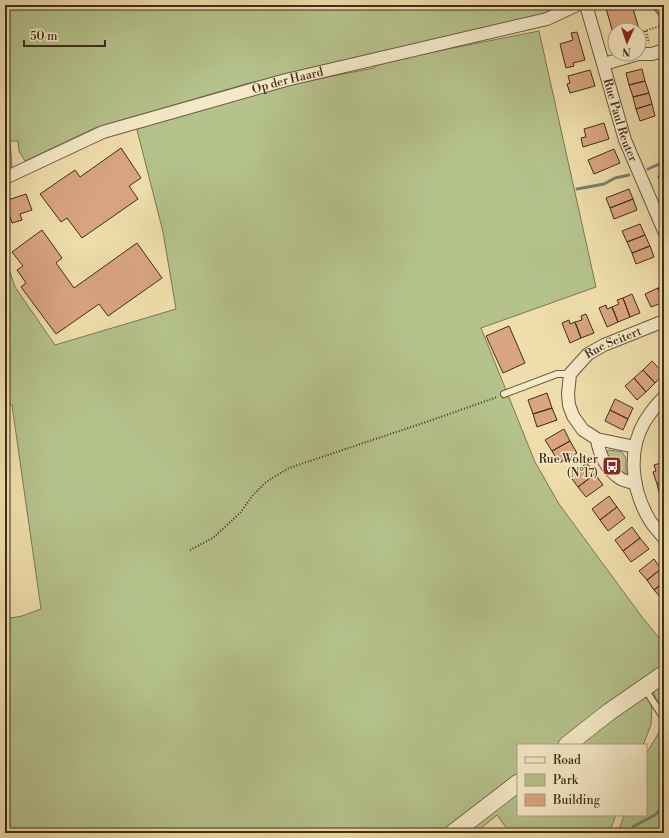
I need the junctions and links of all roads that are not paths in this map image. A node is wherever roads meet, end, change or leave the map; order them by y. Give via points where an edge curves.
1 (577, 5) edge
2 (586, 5) edge
3 (664, 50) edge
4 (604, 64) junction
5 (5, 178) edge
6 (664, 231) edge
7 (664, 321) edge
8 (570, 374) junction
9 (504, 394) road end
10 (664, 397) edge
11 (597, 439) junction
12 (635, 447) junction
13 (636, 484) junction
14 (664, 538) edge
15 (664, 674) edge
16 (644, 688) junction
17 (663, 717) dead end
18 (568, 744) edge
19 (517, 784) edge
20 (453, 833) edge

1 - 5 street, Op der Haard via 547,19 286,80 102,132
2 - 4 street, Rue Paul Reuter
3 - 4 street via 652,54 638,54
4 - 6 street, Rue Paul Reuter via 625,140
7 - 8 street, Rue Seitert via 588,354
8 - 9 lane via 557,374
8 - 11 street via 568,394 573,416 583,430
10 - 12 street via 645,421
11 - 12 street
11 - 13 street via 598,448 607,466 621,479
12 - 13 street
13 - 14 street via 650,520
15 - 16 main road
16 - 17 lane
16 - 18 main road
19 - 20 main road

